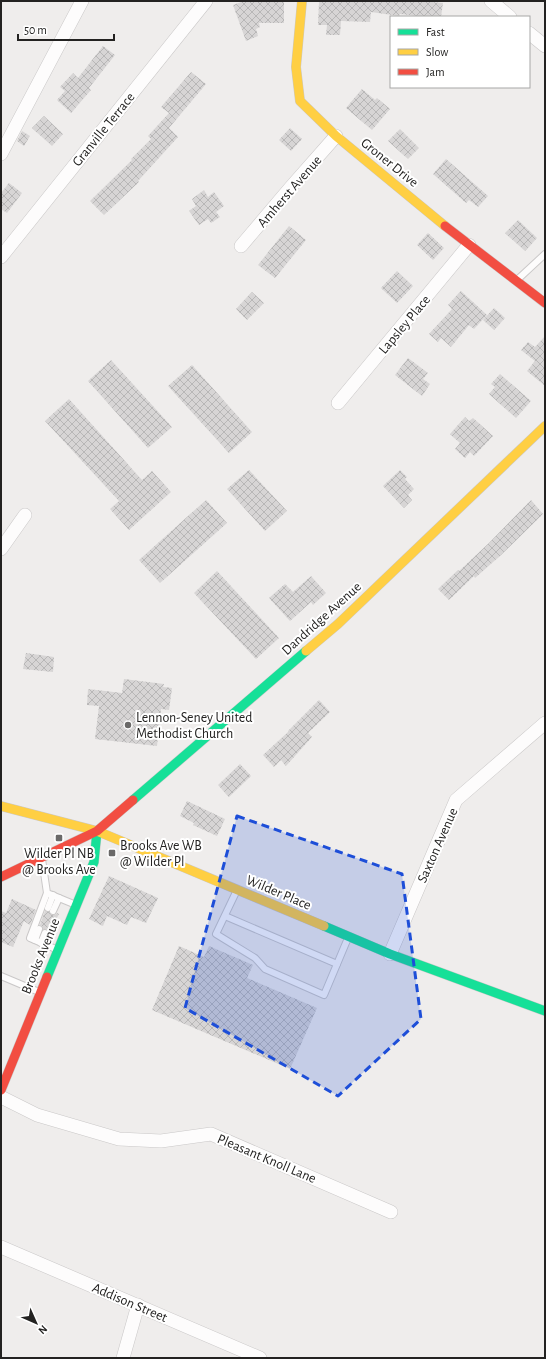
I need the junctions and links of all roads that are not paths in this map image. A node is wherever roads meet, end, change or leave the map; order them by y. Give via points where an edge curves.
1 (82, 1) edge
2 (206, 1) edge
3 (302, 1) edge
4 (491, 1) edge
5 (509, 16) edge
6 (530, 33) edge
7 (545, 46) edge
8 (336, 136) junction
9 (1, 154) edge
10 (469, 245) junction
11 (242, 246) dead end
12 (545, 254) edge
13 (1, 257) edge
14 (517, 281) junction
15 (545, 303) edge
16 (338, 403) dead end
17 (545, 426) edge
18 (25, 515) dead end
19 (1, 549) edge
20 (545, 723) edge
21 (1, 806) edge
22 (97, 831) junction
23 (41, 858) junction
24 (1, 877) edge
25 (237, 890) junction
26 (53, 896) junction
27 (77, 905) junction
28 (51, 910) dead end
29 (225, 916) junction
30 (42, 931) dead end
31 (348, 937) junction
32 (38, 941) junction
33 (58, 950) junction
34 (390, 954) junction
35 (337, 964) junction
36 (1, 976) edge
37 (41, 992) junction
38 (545, 1012) edge
39 (1, 1090) edge
40 (1, 1097) edge
41 (391, 1212) dead end
42 (1, 1247) edge
43 (138, 1305) junction
44 (123, 1358) edge
45 (260, 1358) edge

1 - 9 street
2 - 13 street, Granville Terrace
3 - 8 street, Groner Drive via 296,67 300,100
4 - 5 street
6 - 7 street
8 - 10 street, Groner Drive
8 - 11 street, Amherst Avenue
10 - 14 street, Groner Drive
10 - 16 street, Lapsley Place
12 - 14 lane
14 - 15 street, Groner Drive
17 - 22 street, Dandridge Avenue via 338,624 240,704
18 - 19 street
20 - 34 street, Saxton Avenue via 456,800
21 - 22 street, Wilder Place
22 - 23 street, Dandridge Avenue
22 - 25 street, Wilder Place
22 - 27 street, Brooks Avenue via 94,862
23 - 24 street, Dandridge Avenue
23 - 26 lane
25 - 29 lane
25 - 31 street, Wilder Place
26 - 27 lane
26 - 28 lane
26 - 32 lane via 30,938
27 - 33 street, Brooks Avenue
29 - 35 lane
29 - 35 lane via 216,934 255,958 265,969 311,989 324,994
30 - 32 lane
31 - 34 street, Wilder Place
31 - 35 lane
32 - 33 lane
33 - 37 street, Brooks Avenue
34 - 38 street, Wilder Place
36 - 37 lane
37 - 39 street, Brooks Avenue
40 - 41 street, Pleasant Knoll Lane via 37,1115 119,1139 161,1141 211,1134
42 - 43 street, Addison Street
43 - 44 street
43 - 45 street, Addison Street

